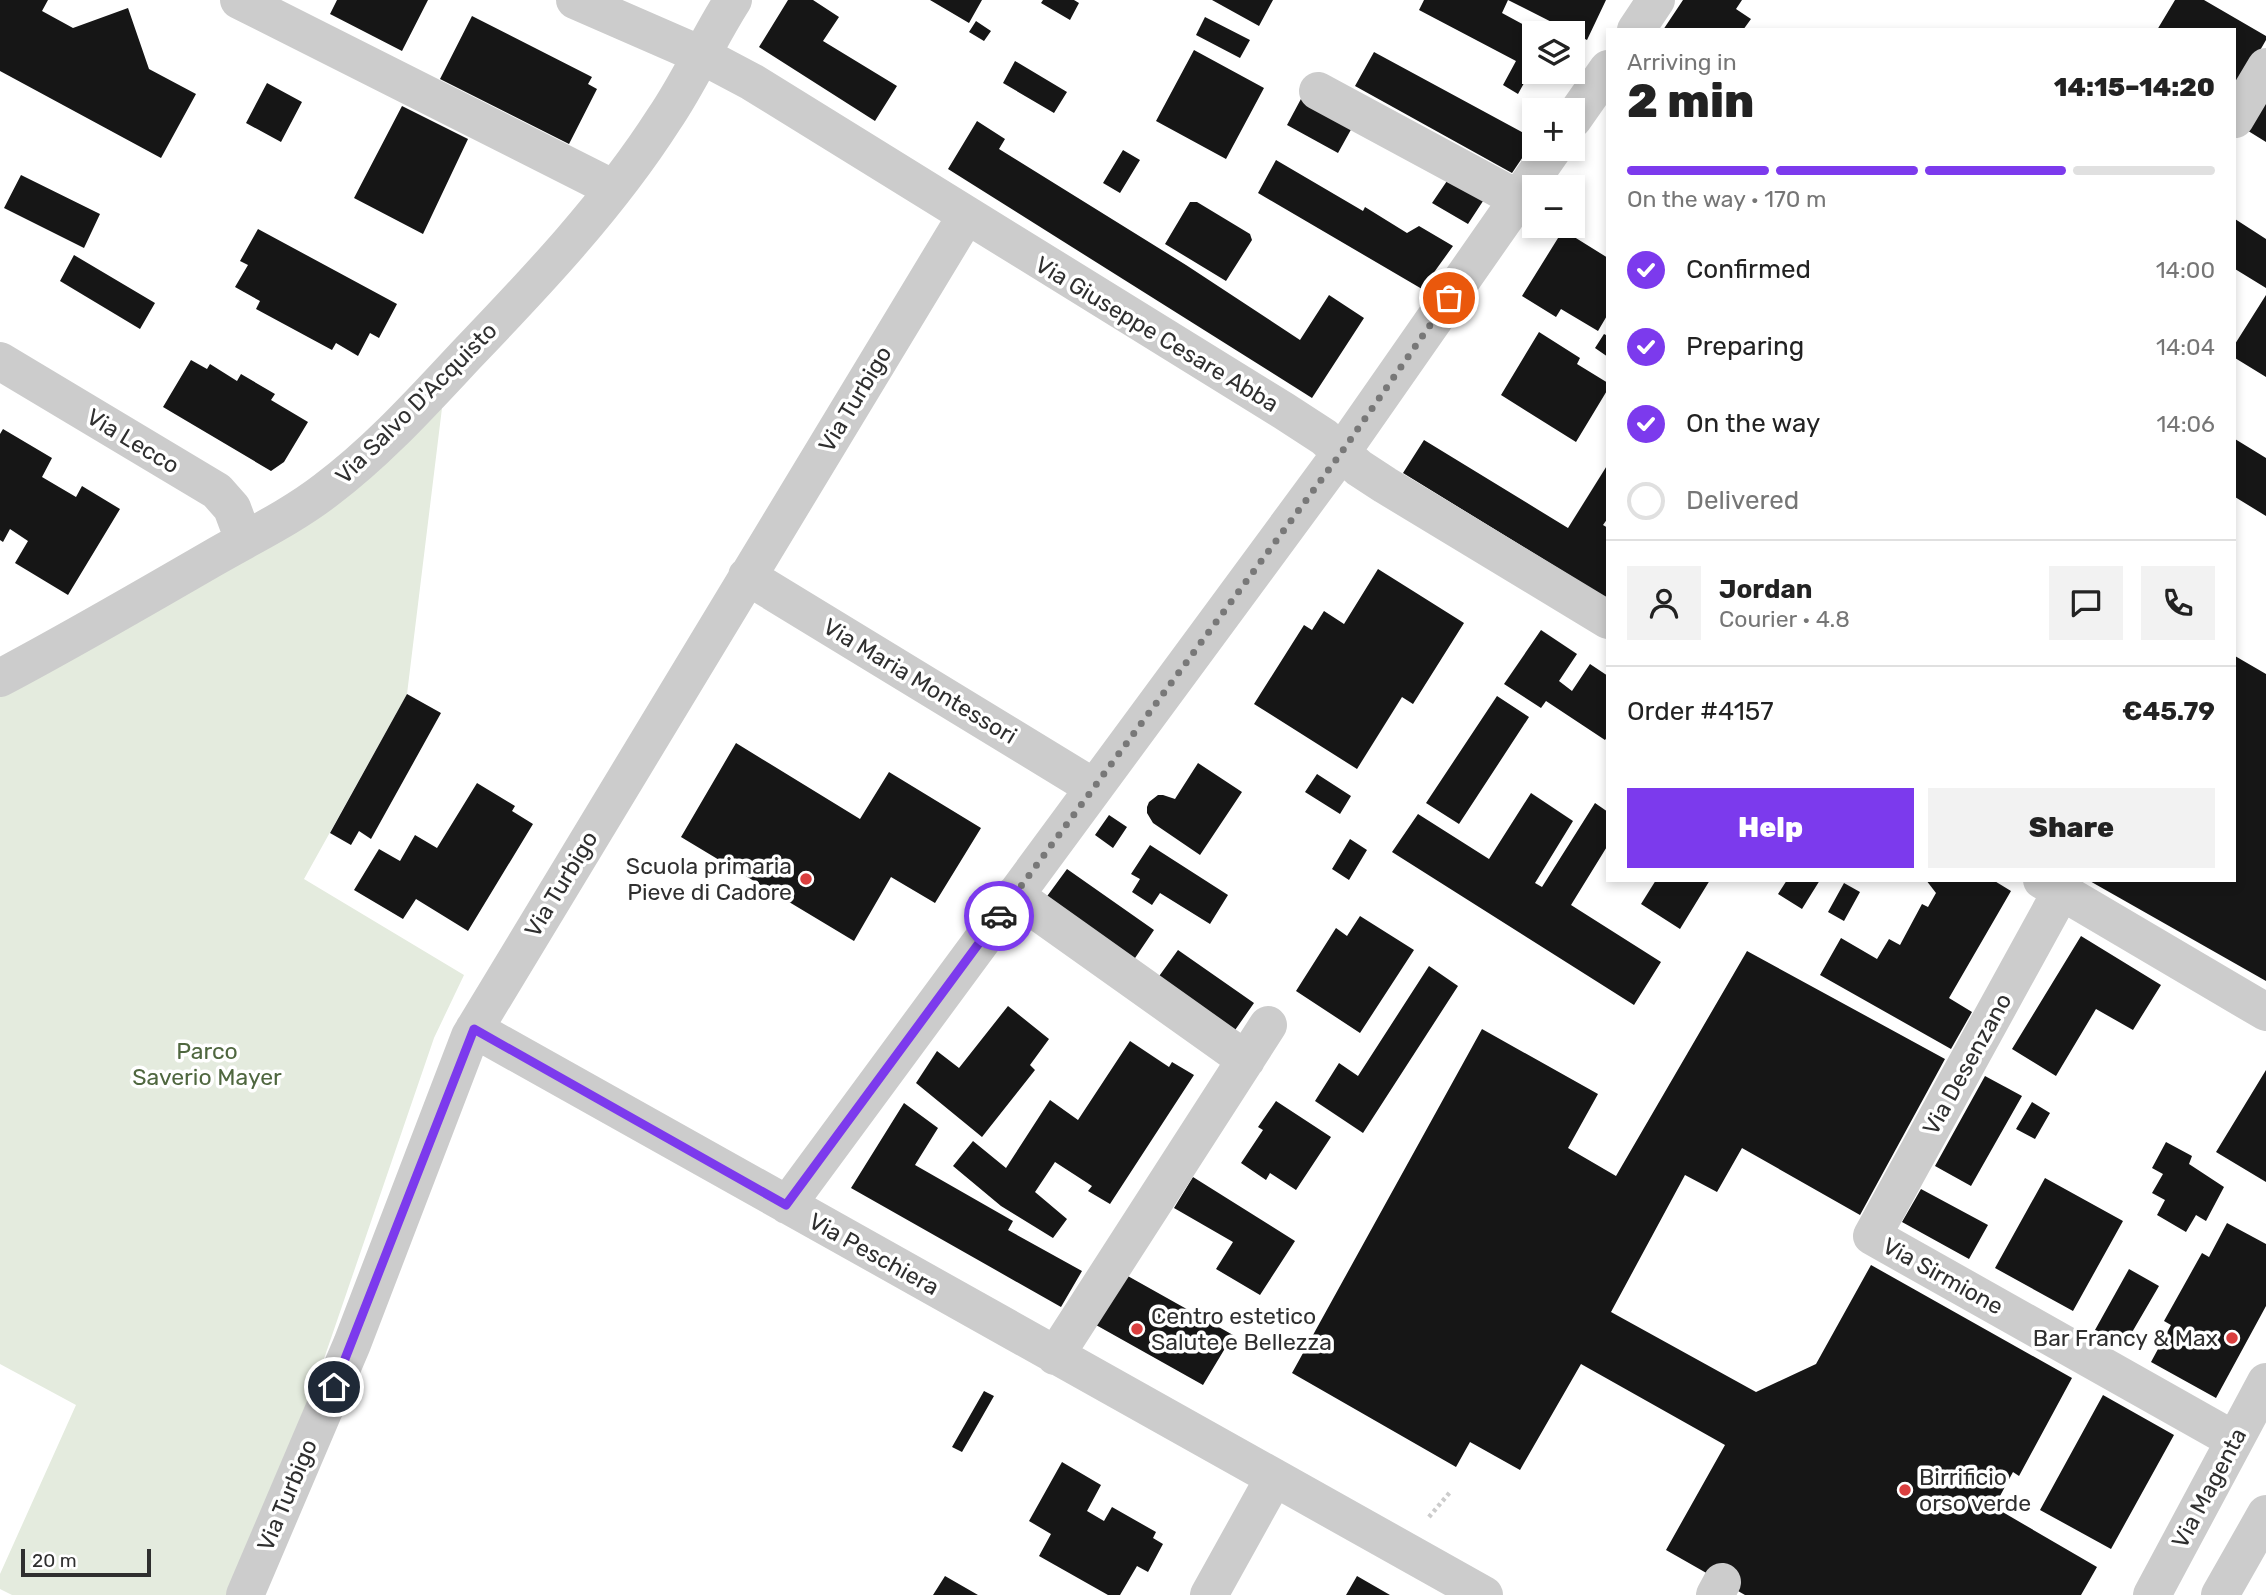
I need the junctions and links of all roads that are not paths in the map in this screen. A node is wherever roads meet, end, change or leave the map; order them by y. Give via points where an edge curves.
1 (239, 0) edge
2 (575, 0) edge
3 (733, 0) edge
4 (1656, 0) edge
5 (1637, 28) edge
6 (701, 55) junction
7 (2266, 67) edge
8 (1606, 72) edge
9 (1318, 91) dead end
10 (1585, 102) edge
11 (2236, 117) edge
12 (1545, 161) edge
13 (614, 189) junction
14 (1518, 199) junction
15 (966, 216) junction
16 (0, 361) edge
17 (1341, 453) junction
18 (244, 540) junction
19 (747, 576) junction
20 (1606, 619) edge
21 (0, 678) edge
22 (1093, 787) junction
23 (2051, 886) edge
24 (1014, 895) junction
25 (2266, 1012) edge
26 (1268, 1025) dead end
27 (474, 1029) junction
28 (1246, 1060) junction
29 (786, 1205) junction
30 (1872, 1236) joint
31 (1055, 1356) junction
32 (2266, 1382) edge
33 (2234, 1440) junction
34 (1274, 1478) junction
35 (2266, 1514) edge
36 (245, 1595) edge
37 (1209, 1595) edge
38 (1485, 1595) edge
39 (2152, 1595) edge
40 (2220, 1595) edge

1 - 13 street
2 - 6 street, Via Giuseppe Cesare Abba
3 - 6 street, Via Salvo D'Acquisto
4 - 5 street
6 - 13 street, Via Salvo D'Acquisto via 663,121
6 - 15 street, Via Giuseppe Cesare Abba
7 - 11 street
8 - 10 street
9 - 14 street
12 - 14 street
13 - 18 street, Via Salvo D'Acquisto via 507,312 365,459 323,493
14 - 17 street
15 - 17 street, Via Giuseppe Cesare Abba via 1284,411
15 - 19 street, Via Turbigo
16 - 18 street, Via Lecco via 217,491 229,502
17 - 20 street, Via Giuseppe Cesare Abba via 1385,485
17 - 22 street
18 - 21 street, Via Salvo D'Acquisto
19 - 22 street, Via Maria Montessori
19 - 27 street, Via Turbigo
22 - 24 street
23 - 25 street
23 - 30 street, Via Desenzano
24 - 28 street
24 - 29 street
26 - 28 street
27 - 29 street, Via Peschiera
27 - 36 street, Via Turbigo via 352,1344
28 - 31 street
29 - 31 street, Via Peschiera
30 - 33 street, Via Sirmione
31 - 34 street, Via Peschiera
32 - 33 street, Via Magenta
33 - 39 street, Via Magenta
34 - 37 street
34 - 38 street, Via Peschiera
35 - 40 street

